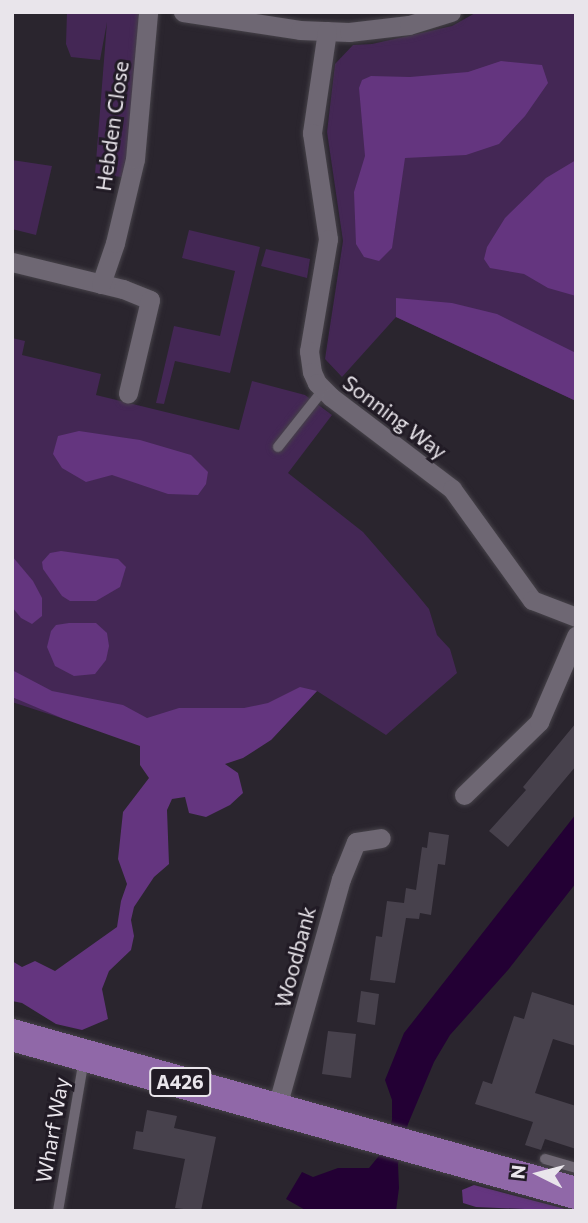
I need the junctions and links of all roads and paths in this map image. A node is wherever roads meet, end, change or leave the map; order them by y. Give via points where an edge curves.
1 (148, 12) edge
2 (183, 12) edge
3 (451, 12) edge
4 (327, 31) junction
5 (12, 262) edge
6 (101, 284) junction
7 (323, 390) junction
8 (128, 393) dead end
9 (278, 447) dead end
10 (576, 617) edge
11 (576, 636) edge
12 (464, 795) dead end
13 (381, 838) dead end
14 (12, 1035) edge
15 (84, 1055) junction
16 (276, 1110) junction
17 (545, 1158) dead end
18 (576, 1168) edge
19 (576, 1193) edge
20 (58, 1211) edge

1 - 6 street, Hebden Close via 135,159
2 - 4 street
3 - 4 street via 371,31
4 - 7 street, Sonning Way via 312,133 328,239 309,351 312,372
5 - 6 street
6 - 8 street via 150,300
7 - 9 lane
7 - 10 street, Sonning Way via 452,489 533,600
11 - 12 street via 539,722
13 - 16 street, Woodbank via 356,842 341,879
14 - 15 main road, A426
15 - 16 main road, A426
15 - 20 lane, Wharf Way
16 - 19 main road, A426
17 - 18 lane

